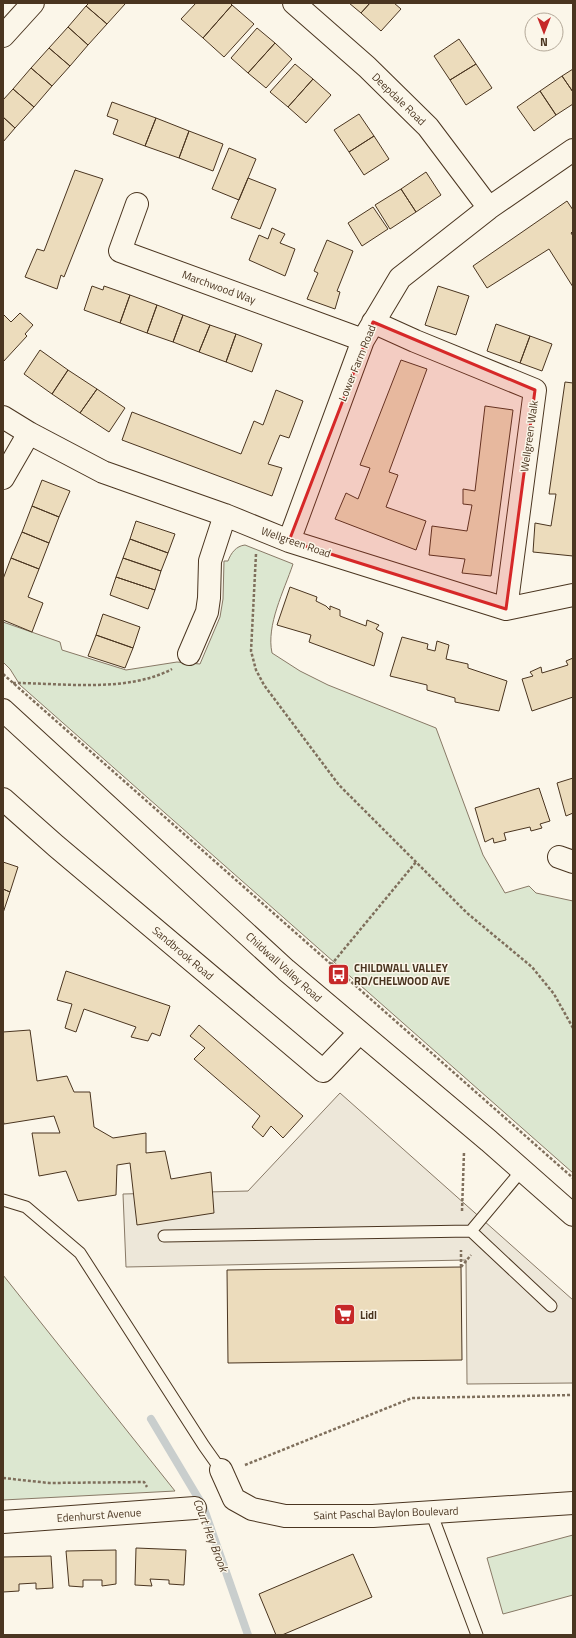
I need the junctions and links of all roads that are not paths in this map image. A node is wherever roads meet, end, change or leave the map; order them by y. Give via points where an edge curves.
1 (294, 3) edge
2 (26, 6) edge
3 (3, 36) edge
4 (572, 152) edge
5 (137, 204) dead end
6 (489, 208) junction
7 (368, 331) junction
8 (3, 417) edge
9 (29, 433) junction
10 (3, 478) edge
11 (225, 515) junction
12 (289, 541) junction
13 (573, 594) edge
14 (506, 608) junction
15 (189, 654) road end
16 (3, 710) edge
17 (3, 799) edge
18 (359, 1033) junction
19 (522, 1170) junction
20 (3, 1200) edge
21 (573, 1215) edge
22 (466, 1232) junction
23 (164, 1236) dead end
24 (551, 1306) dead end
25 (221, 1470) joint
26 (573, 1503) edge
27 (195, 1508) dead end
28 (431, 1512) junction
29 (3, 1522) edge
30 (477, 1635) edge

1 - 6 street, Deepdale Road via 367,67 428,127
2 - 3 street
4 - 6 street, Lower Farm Road
5 - 7 street, Marchwood Way via 120,251
6 - 7 street, Lower Farm Road via 400,278
7 - 12 street, Lower Farm Road
7 - 14 street, Wellgreen Walk via 415,341 535,390
8 - 9 street, Wellgreen Road
9 - 10 street
9 - 11 street, Wellgreen Road via 103,472
11 - 12 street, Wellgreen Road
11 - 15 street via 210,561 207,612
12 - 14 street, Wellgreen Road
13 - 14 street, Wellgreen Road
16 - 18 street, Childwall Valley Road via 286,970
17 - 18 street, Sandbrook Road via 323,1071
18 - 19 street, Childwall Valley Road
19 - 21 street, Childwall Valley Road
19 - 22 lane
20 - 25 lane via 26,1207 80,1253
22 - 23 lane
22 - 24 lane
25 - 28 street, Saint Paschal Baylon Boulevard via 234,1499 252,1509 285,1516 373,1516
26 - 28 street, Saint Paschal Baylon Boulevard
27 - 29 street, Edenhurst Avenue
28 - 30 lane

